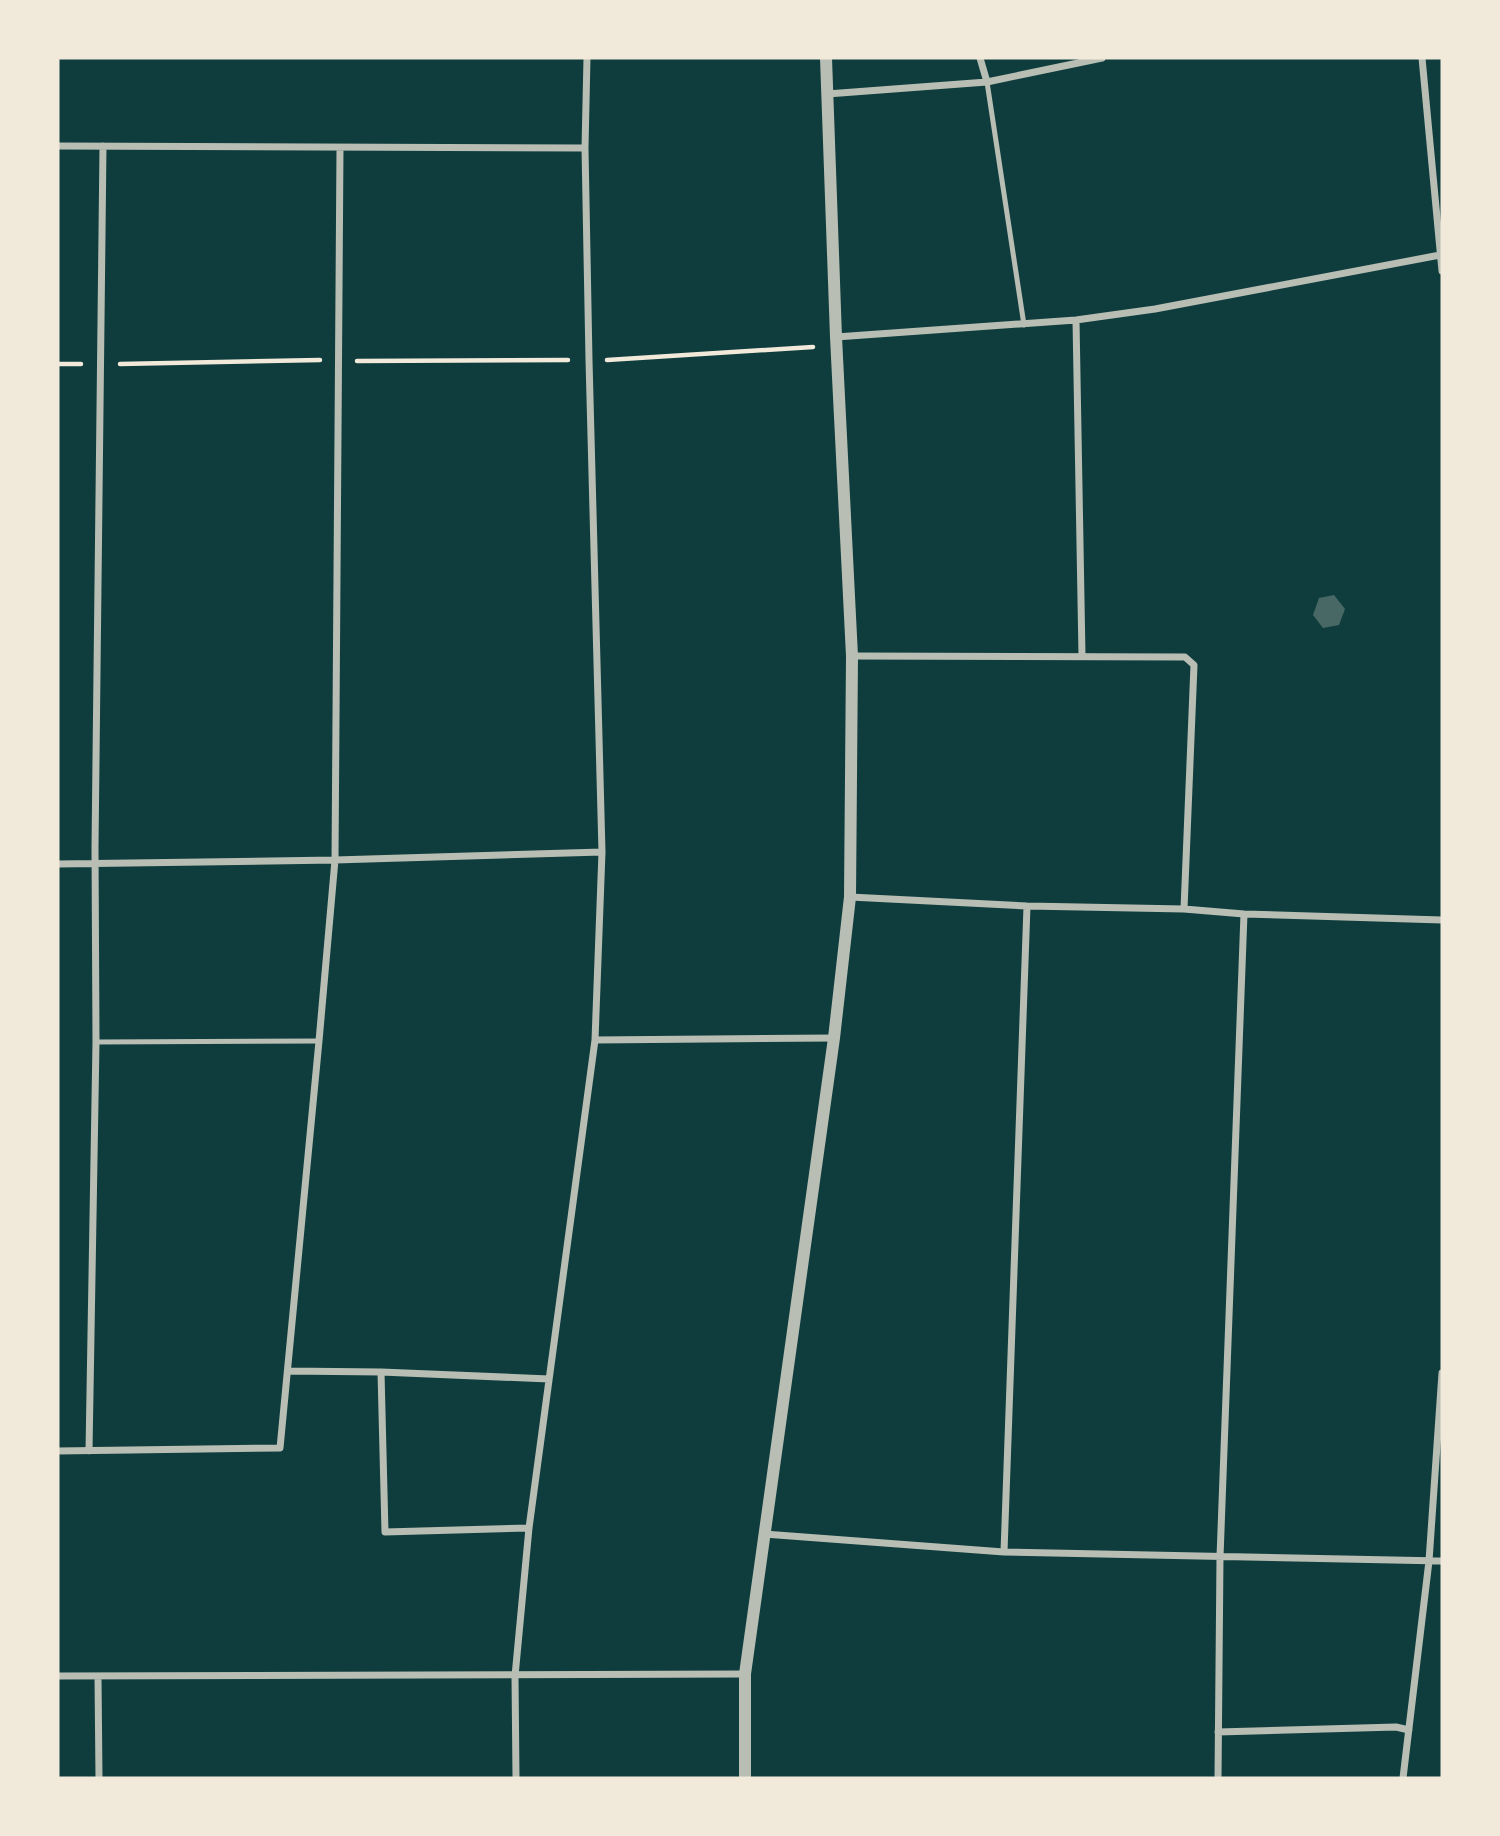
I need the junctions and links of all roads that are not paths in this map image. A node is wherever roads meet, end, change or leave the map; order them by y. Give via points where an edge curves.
1 (587, 58) edge
2 (826, 58) edge
3 (980, 58) edge
4 (1102, 58) edge
5 (1422, 58) edge
6 (987, 82) junction
7 (827, 94) junction
8 (58, 146) edge
9 (103, 146) junction
10 (340, 148) junction
11 (585, 148) junction
12 (1440, 255) junction
13 (1442, 271) edge
14 (1076, 320) junction
15 (1024, 325) junction
16 (836, 337) junction
17 (852, 656) junction
18 (1082, 656) junction
19 (602, 852) junction
20 (335, 860) junction
21 (96, 863) junction
22 (58, 864) edge
23 (850, 897) junction
24 (1027, 906) junction
25 (1184, 909) junction
26 (1244, 914) junction
27 (1442, 920) edge
28 (834, 1038) junction
29 (595, 1040) junction
30 (320, 1041) junction
31 (96, 1042) junction
32 (288, 1371) junction
33 (381, 1372) junction
34 (1442, 1373) edge
35 (549, 1379) junction
36 (58, 1451) edge
37 (89, 1451) junction
38 (530, 1528) junction
39 (764, 1534) junction
40 (1004, 1552) junction
41 (1220, 1557) junction
42 (1429, 1561) junction
43 (1442, 1561) edge
44 (745, 1674) junction
45 (515, 1675) junction
46 (58, 1676) edge
47 (98, 1677) junction
48 (1409, 1730) junction
49 (1218, 1732) junction
50 (99, 1778) edge
51 (516, 1778) edge
52 (745, 1778) edge
53 (1218, 1778) edge
54 (1403, 1778) edge

1 - 11 street
2 - 7 street
3 - 6 street
4 - 6 street
5 - 12 street
6 - 7 street
6 - 15 lane
7 - 16 street
8 - 9 street
9 - 10 street
9 - 21 street
10 - 11 street
10 - 20 street
11 - 19 street
12 - 13 street
12 - 14 street
14 - 15 street
14 - 18 street
15 - 16 street
16 - 17 street
17 - 18 street
17 - 23 street
18 - 25 street via 1185,657 1194,665
19 - 20 street
19 - 29 street
20 - 21 street
20 - 30 street
21 - 22 street
21 - 31 street
23 - 24 street
23 - 28 street
24 - 25 street
24 - 40 street
25 - 26 street
26 - 27 street
26 - 41 street
28 - 29 street
28 - 39 street
29 - 35 street
30 - 31 lane
30 - 32 street
31 - 37 street
32 - 33 street
32 - 37 street via 280,1448
33 - 35 street
33 - 38 street via 385,1532
34 - 42 street
35 - 38 street
36 - 37 street
38 - 45 street
39 - 40 street
39 - 44 street
40 - 41 street
41 - 42 street
41 - 49 street
42 - 43 street
42 - 48 street
44 - 45 street
44 - 52 street
45 - 47 street
45 - 51 street
46 - 47 street
47 - 50 street
48 - 49 street
48 - 54 street
49 - 53 street

